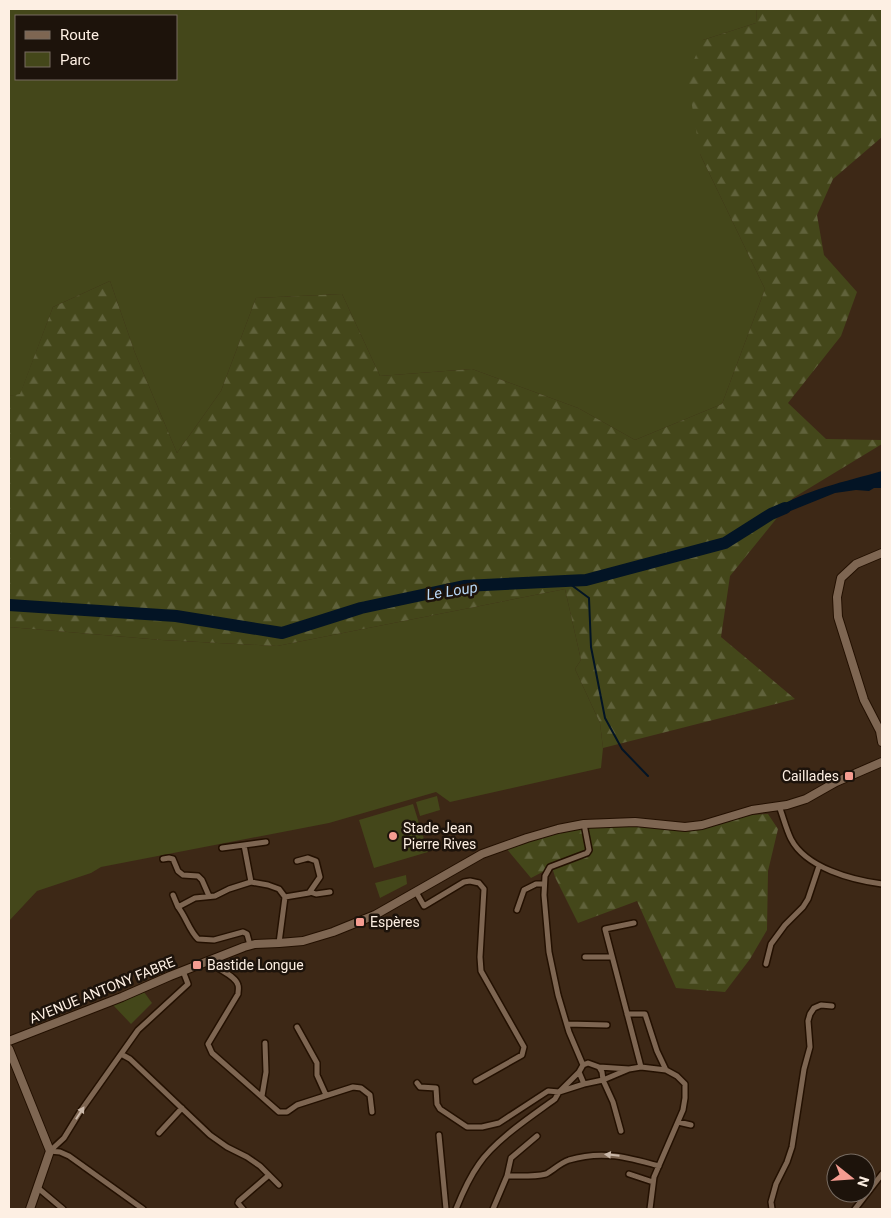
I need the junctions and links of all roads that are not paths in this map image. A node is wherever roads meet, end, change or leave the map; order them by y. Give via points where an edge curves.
1 (882, 553) edge
2 (882, 742) edge
3 (882, 762) edge
4 (779, 806) junction
5 (584, 824) junction
6 (266, 842) dead end
7 (244, 845) junction
8 (222, 848) dead end
9 (163, 859) dead end
10 (297, 861) dead end
11 (819, 866) junction
12 (251, 882) junction
13 (544, 884) junction
14 (882, 884) edge
15 (310, 892) junction
16 (330, 892) dead end
17 (416, 892) junction
18 (173, 895) dead end
19 (210, 896) junction
20 (285, 897) junction
21 (178, 907) junction
22 (517, 910) dead end
23 (634, 923) dead end
24 (279, 943) junction
25 (250, 945) junction
26 (585, 957) dead end
27 (612, 957) junction
28 (209, 960) junction
29 (766, 964) dead end
30 (183, 971) junction
31 (832, 1006) dead end
32 (627, 1014) junction
33 (567, 1024) junction
34 (607, 1025) dead end
35 (297, 1027) dead end
36 (9, 1041) edge
37 (265, 1043) dead end
38 (9, 1049) edge
39 (121, 1054) junction
40 (584, 1065) junction
41 (599, 1066) junction
42 (641, 1067) junction
43 (629, 1069) junction
44 (666, 1070) junction
45 (579, 1072) junction
46 (603, 1080) junction
47 (476, 1081) dead end
48 (417, 1084) dead end
49 (584, 1084) junction
50 (559, 1092) junction
51 (326, 1095) junction
52 (262, 1096) junction
53 (182, 1108) junction
54 (372, 1112) dead end
55 (678, 1122) junction
56 (692, 1125) dead end
57 (621, 1131) dead end
58 (159, 1133) dead end
59 (440, 1135) dead end
60 (537, 1136) dead end
61 (50, 1151) junction
62 (659, 1166) junction
63 (629, 1174) dead end
64 (882, 1174) edge
65 (269, 1175) junction
66 (507, 1176) junction
67 (653, 1182) junction
68 (279, 1186) dead end
69 (38, 1188) junction
70 (30, 1209) edge
71 (63, 1209) edge
72 (143, 1209) edge
73 (243, 1209) edge
74 (446, 1209) edge
75 (456, 1209) edge
76 (493, 1209) edge
77 (650, 1209) edge
78 (772, 1209) edge
79 (855, 1209) edge

1 - 2 street via 856,564 840,578 837,598 838,616 864,700
3 - 4 street, AVENUE ANTONY FABRE via 806,799
4 - 5 street, AVENUE ANTONY FABRE via 685,827 634,822
4 - 11 street via 791,839 806,858
5 - 13 street via 589,850 550,867
5 - 17 street, AVENUE ANTONY FABRE via 527,838 482,854
6 - 7 street
7 - 8 street
7 - 12 street
9 - 19 street via 173,859 183,875 198,876
10 - 15 street via 308,858 316,861 320,878
11 - 14 street
11 - 29 street via 808,898 772,944
12 - 19 street
12 - 20 street via 279,889
13 - 22 street via 524,890
13 - 33 street via 549,952
15 - 16 street
15 - 20 street
17 - 24 street, AVENUE ANTONY FABRE via 375,915 334,932 303,941
17 - 47 street via 424,906 464,882 479,882 484,889 481,971 524,1047 522,1054
18 - 21 street
19 - 21 street via 195,898
20 - 24 street
21 - 25 street via 198,939 214,940 243,932
23 - 27 street via 605,929
24 - 25 street, AVENUE ANTONY FABRE
25 - 28 street, AVENUE ANTONY FABRE
26 - 27 street
27 - 32 street
28 - 30 street, AVENUE ANTONY FABRE
28 - 52 street via 233,978 238,985 238,994 208,1044 212,1053
30 - 36 street, AVENUE ANTONY FABRE
30 - 39 street via 188,984 138,1030
31 - 78 street via 821,1005 810,1014 810,1048 792,1147 776,1184
32 - 42 street
32 - 44 street via 645,1014
33 - 34 street
33 - 40 street
35 - 51 street via 317,1064
37 - 52 street via 266,1072
38 - 61 street
39 - 53 street
61 -> 39 street via 64,1138
40 - 41 street
40 - 45 street
41 - 43 street
41 - 46 street
42 - 43 street
42 - 44 street
43 - 46 street
44 - 55 street via 685,1084 686,1098
45 - 49 street
45 - 50 street
46 - 49 street
46 - 57 street
48 - 50 street via 436,1088 440,1109 467,1127 499,1123 548,1091
49 - 50 street
50 - 75 street via 555,1099 497,1144 479,1163
51 - 52 street via 287,1112 279,1112
51 - 54 street via 353,1087 362,1088 370,1095
53 - 58 street
53 - 65 street via 210,1135 247,1157
55 - 56 street
55 - 62 street
59 - 74 street
60 - 66 street via 512,1158
61 - 69 street
61 - 72 street via 69,1156
62 -> 66 street via 602,1154 567,1160 547,1173
62 - 67 street
63 - 67 street
64 - 79 street
65 - 68 street
65 - 73 street via 238,1201
66 - 76 street
67 - 77 street
69 - 70 street
69 - 71 street

